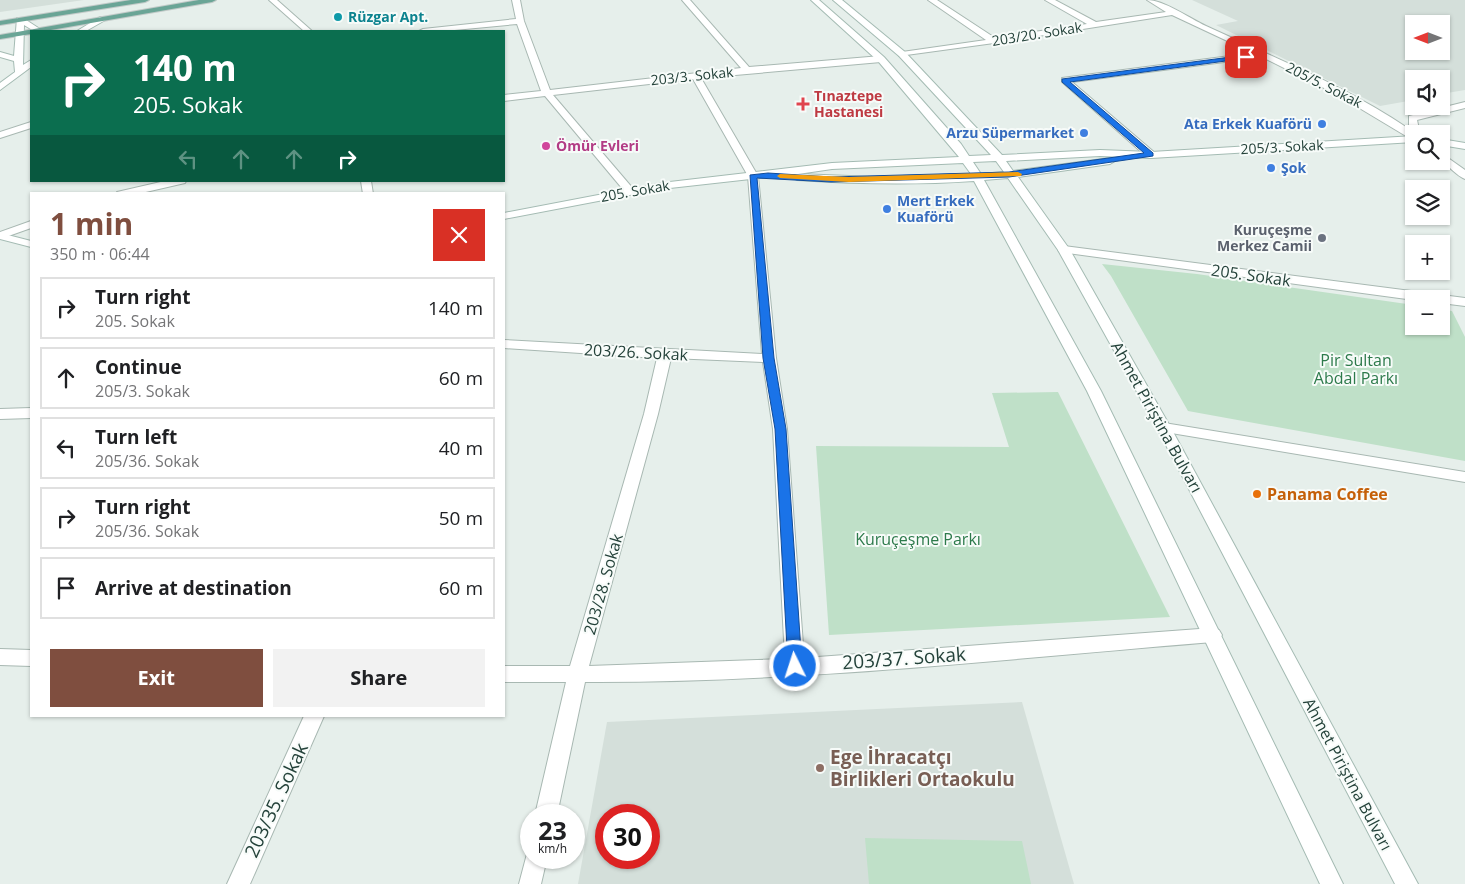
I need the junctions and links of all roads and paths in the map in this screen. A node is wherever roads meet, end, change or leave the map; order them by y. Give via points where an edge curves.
1 (145, 0) edge
2 (212, 0) edge
3 (273, 0) edge
4 (516, 0) edge
5 (686, 0) edge
6 (816, 0) edge
7 (837, 0) edge
8 (932, 0) edge
9 (1049, 0) edge
10 (1150, 0) edge
11 (1171, 13) junction
12 (103, 19) junction
13 (20, 20) junction
14 (520, 21) junction
15 (0, 22) edge
16 (1096, 25) junction
17 (35, 30) edge
18 (42, 30) edge
19 (84, 30) edge
20 (307, 30) edge
21 (434, 30) edge
22 (30, 32) edge
23 (20, 34) junction
24 (0, 37) edge
25 (994, 41) junction
26 (0, 54) edge
27 (902, 54) junction
28 (1264, 54) junction
29 (881, 59) junction
30 (18, 60) junction
31 (30, 64) edge
32 (747, 70) junction
33 (19, 74) junction
34 (695, 75) junction
35 (0, 87) edge
36 (546, 92) junction
37 (505, 98) edge
38 (1465, 105) edge
39 (30, 125) edge
40 (1413, 125) edge
41 (1405, 130) edge
42 (0, 135) edge
43 (1405, 137) edge
44 (1450, 144) edge
45 (1465, 146) edge
46 (1151, 155) junction
47 (999, 158) junction
48 (983, 159) joint
49 (967, 160) junction
50 (1450, 162) edge
51 (768, 175) junction
52 (994, 175) joint
53 (1009, 175) junction
54 (753, 176) junction
55 (977, 176) junction
56 (1465, 176) edge
57 (176, 182) edge
58 (630, 191) junction
59 (130, 192) edge
60 (505, 216) edge
61 (30, 224) edge
62 (0, 236) edge
63 (30, 244) edge
64 (1064, 250) junction
65 (1405, 294) edge
66 (1450, 301) edge
67 (1464, 303) edge
68 (505, 344) edge
69 (664, 354) junction
70 (769, 358) junction
71 (30, 413) edge
72 (0, 414) edge
73 (1164, 428) junction
74 (1465, 476) edge
75 (1213, 635) junction
76 (0, 657) edge
77 (30, 658) edge
78 (795, 666) junction
79 (505, 674) edge
80 (577, 675) junction
81 (314, 717) edge
82 (548, 804) edge
83 (533, 869) edge
84 (238, 884) edge
85 (530, 884) edge
86 (1332, 884) edge
87 (1408, 884) edge

1 - 13 main road
2 - 12 main road
3 - 20 street
4 - 14 street
5 - 32 street
6 - 29 street
7 - 27 street, Ahmet Piriştina Bulvarı
8 - 25 street
9 - 16 street
10 - 11 street, 205/5. Sokak
11 - 16 street, 203/20. Sokak
11 - 28 street, 205/5. Sokak
12 - 18 main road
12 - 19 street
13 - 15 main road
13 - 17 street
13 - 23 street
14 - 21 street
14 - 36 street
16 - 25 street, 203/20. Sokak
22 - 23 main road
23 - 24 main road
23 - 30 street
25 - 27 street, 203/20. Sokak
26 - 30 street
27 - 47 street, Ahmet Piriştina Bulvarı
28 - 41 street, 205/5. Sokak via 1383,115
28 - 46 street via 1065,80
29 - 32 street, 203/3. Sokak
29 - 49 street
30 - 33 street
31 - 33 street
32 - 34 street, 203/3. Sokak
33 - 35 street
34 - 36 street, 203/3. Sokak
34 - 54 street
36 - 37 street, 203/3. Sokak
36 - 58 street
38 - 40 street via 1412,118
39 - 42 street
43 - 46 street, 205/3. Sokak
44 - 45 street
46 - 47 street, 205/3. Sokak
46 - 53 street, 205/3. Sokak
47 - 48 street, 205/3. Sokak
47 - 53 street, Ahmet Piriştina Bulvarı
48 - 49 street, 205. Sokak
49 - 51 street, 205. Sokak via 832,166
49 - 55 street
50 - 56 street
51 - 54 street, 205. Sokak
51 - 55 street, 205. Sokak via 831,180
52 - 53 street, 205/3. Sokak
52 - 55 street, 205. Sokak
53 - 64 street, Ahmet Piriştina Bulvarı
54 - 58 street, 205. Sokak
54 - 70 street
55 - 75 street via 1094,391
57 - 59 street
58 - 60 street, 205. Sokak
61 - 62 street
62 - 63 street
64 - 65 street, 205. Sokak
64 - 73 street, Ahmet Piriştina Bulvarı
66 - 67 street, 205. Sokak
68 - 69 street, 203/26. Sokak
69 - 70 street, 203/26. Sokak
69 - 80 street, 203/28. Sokak via 651,414
70 - 78 street via 780,429
71 - 72 street
73 - 74 street
73 - 87 street, Ahmet Piriştina Bulvarı
75 - 78 street, 203/37. Sokak
75 - 86 street
76 - 77 street
78 - 80 street, 203/37. Sokak
79 - 80 street, 203/37. Sokak
80 - 82 street, 203/28. Sokak
81 - 84 street, 203/35. Sokak
83 - 85 street

